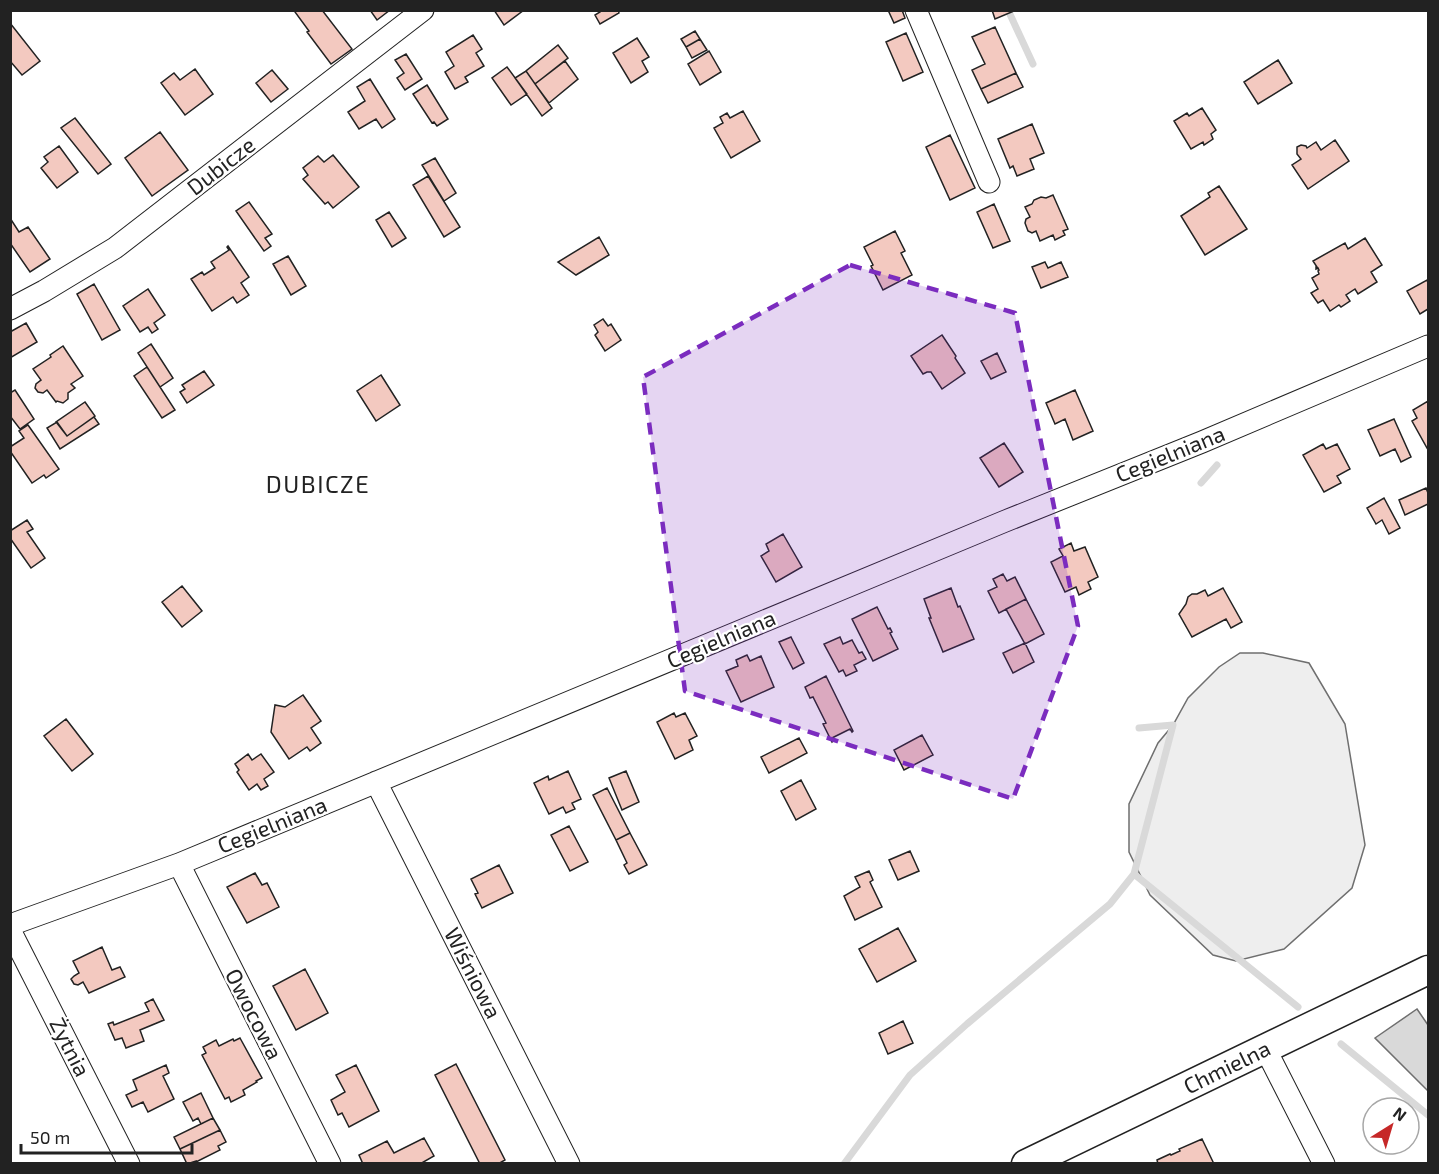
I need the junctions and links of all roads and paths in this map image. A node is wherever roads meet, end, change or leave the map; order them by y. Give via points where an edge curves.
1 (423, 10) edge
2 (916, 10) edge
3 (989, 182) dead end
4 (10, 309) edge
5 (1428, 346) edge
6 (376, 782) junction
7 (179, 864) junction
8 (10, 925) edge
9 (10, 930) edge
10 (1428, 970) edge
11 (1265, 1048) junction
12 (129, 1164) edge
13 (330, 1164) edge
14 (569, 1164) edge
15 (1026, 1164) edge
16 (1324, 1164) edge

1 - 4 street, Dubicze via 115,248
2 - 3 street
5 - 6 street, Cegielniana
6 - 7 street, Cegielniana
6 - 14 street, Wiśniowa
7 - 8 street, Cegielniana
7 - 13 street, Owocowa
9 - 12 street, Żytnia
10 - 11 street, Chmielna
11 - 15 street, Chmielna
11 - 16 street

